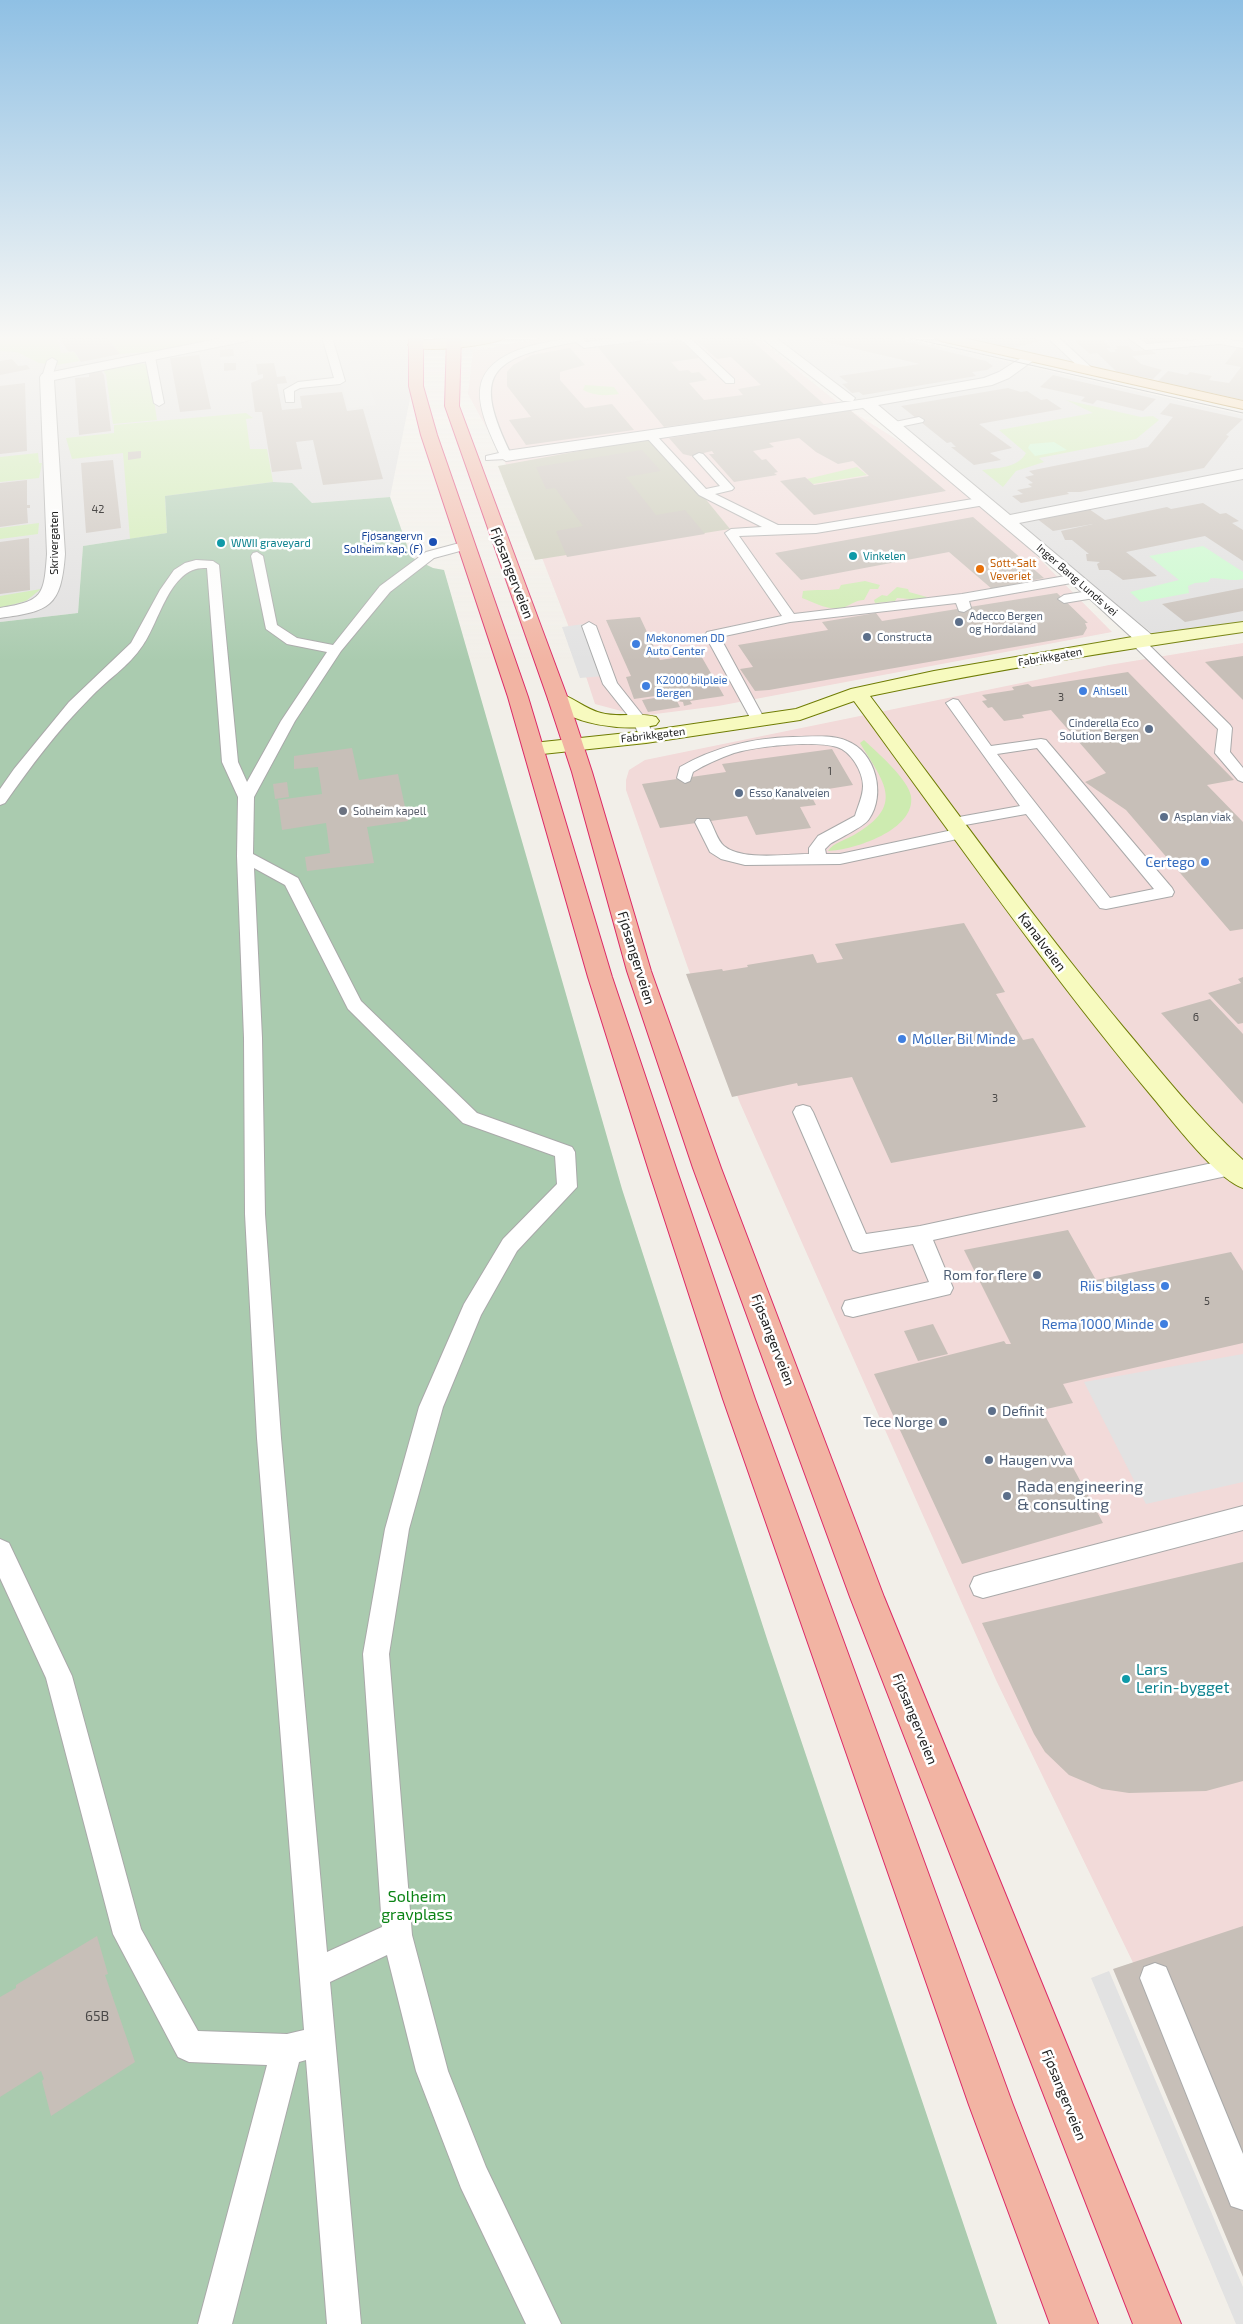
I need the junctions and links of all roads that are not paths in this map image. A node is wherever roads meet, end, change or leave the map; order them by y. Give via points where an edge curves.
1 (49, 445) edge
2 (433, 445) edge
3 (466, 445) edge
4 (501, 445) edge
5 (582, 445) edge
6 (660, 445) edge
7 (918, 445) edge
8 (506, 456) junction
9 (699, 456) dead end
10 (490, 458) dead end
11 (1243, 474) edge
12 (703, 492) junction
13 (985, 501) junction
14 (1008, 520) junction
15 (776, 529) junction
16 (467, 545) junction
17 (258, 556) dead end
18 (1077, 578) junction
19 (1095, 594) junction
20 (1064, 599) dead end
21 (0, 613) edge
22 (790, 618) junction
23 (589, 626) dead end
24 (1243, 627) edge
25 (1142, 641) junction
26 (336, 649) junction
27 (858, 693) junction
28 (558, 699) junction
29 (953, 703) dead end
30 (754, 713) junction
31 (644, 729) junction
32 (573, 745) junction
33 (533, 750) junction
34 (987, 752) junction
35 (1243, 777) edge
36 (685, 778) dead end
37 (246, 797) junction
38 (0, 800) edge
39 (1030, 809) junction
40 (703, 822) dead end
41 (958, 828) junction
42 (245, 856) junction
43 (818, 859) junction
44 (803, 1112) dead end
45 (1237, 1172) edge
46 (920, 1234) junction
47 (853, 1308) dead end
48 (1243, 1518) edge
49 (0, 1552) edge
50 (983, 1586) dead end
51 (397, 1934) junction
52 (316, 1973) junction
53 (1155, 1978) dead end
54 (320, 2041) junction
55 (287, 2050) junction
56 (1243, 2194) edge
57 (214, 2324) edge
58 (344, 2324) edge
59 (544, 2324) edge
60 (1074, 2324) edge
61 (1157, 2324) edge

1 - 21 street, Skrivergaten via 56,554 52,590 33,608
2 - 16 highway
3 - 28 highway, Fjøsangerveien
4 - 8 lane
5 - 8 street
6 - 12 lane
7 - 13 street, Inger Bang Lunds vei
8 - 10 lane
9 - 12 lane via 728,488
11 - 14 street
12 - 15 lane
13 - 14 street, Inger Bang Lunds vei
13 - 15 lane via 816,529
14 - 18 street, Inger Bang Lunds vei
15 - 22 lane via 731,533
16 - 26 lane via 430,555 385,589
16 - 33 highway
17 - 26 lane via 271,626 277,634 290,642
18 - 19 street, Inger Bang Lunds vei
18 - 22 lane via 963,603
19 - 20 lane
19 - 25 street, Inger Bang Lunds vei
22 - 30 lane via 712,634
23 - 31 lane via 610,684
24 - 25 main road, Fabrikkgaten
25 - 27 main road, Fabrikkgaten
25 - 35 lane via 1225,728 1222,754
26 - 37 lane via 288,721
27 - 30 main road, Fabrikkgaten via 800,714
27 - 41 main road, Kanalveien
28 - 31 main road, Fabrikkgaten via 572,710 600,720
28 - 32 highway, Fjøsangerveien
29 - 34 lane
30 - 31 main road, Fabrikkgaten
31 - 32 main road, Fabrikkgaten
32 - 33 main road, Fabrikkgaten
32 - 61 highway, Fjøsangerveien via 639,970 708,1168 867,1597
33 - 60 highway via 600,977 738,1399 991,2105
34 - 39 lane
34 - 39 lane via 1041,742 1166,892 1106,904
36 - 43 lane via 685,770 725,749 783,740 840,743 850,748 858,755 869,777 871,791 862,818 824,840 817,848
37 - 38 lane via 230,762 212,565 197,564 186,567 171,584 142,638 32,753
37 - 42 lane
39 - 41 lane
40 - 43 lane via 716,848 727,855 745,860
41 - 43 lane via 840,858
41 - 45 main road, Kanalveien via 1086,1000
42 - 51 lane via 292,882 354,1005 470,1118 565,1152 567,1187 510,1245 472,1312 431,1407 397,1529 376,1654
42 - 52 lane via 253,1038 255,1214 269,1438
44 - 46 lane via 860,1244
45 - 46 lane
46 - 47 lane via 942,1288
48 - 50 lane
49 - 55 lane via 59,1676 128,1934 189,2046
51 - 52 lane
51 - 59 lane via 432,2071 473,2176
52 - 54 lane
53 - 56 lane
54 - 55 lane
54 - 58 lane
55 - 57 lane

